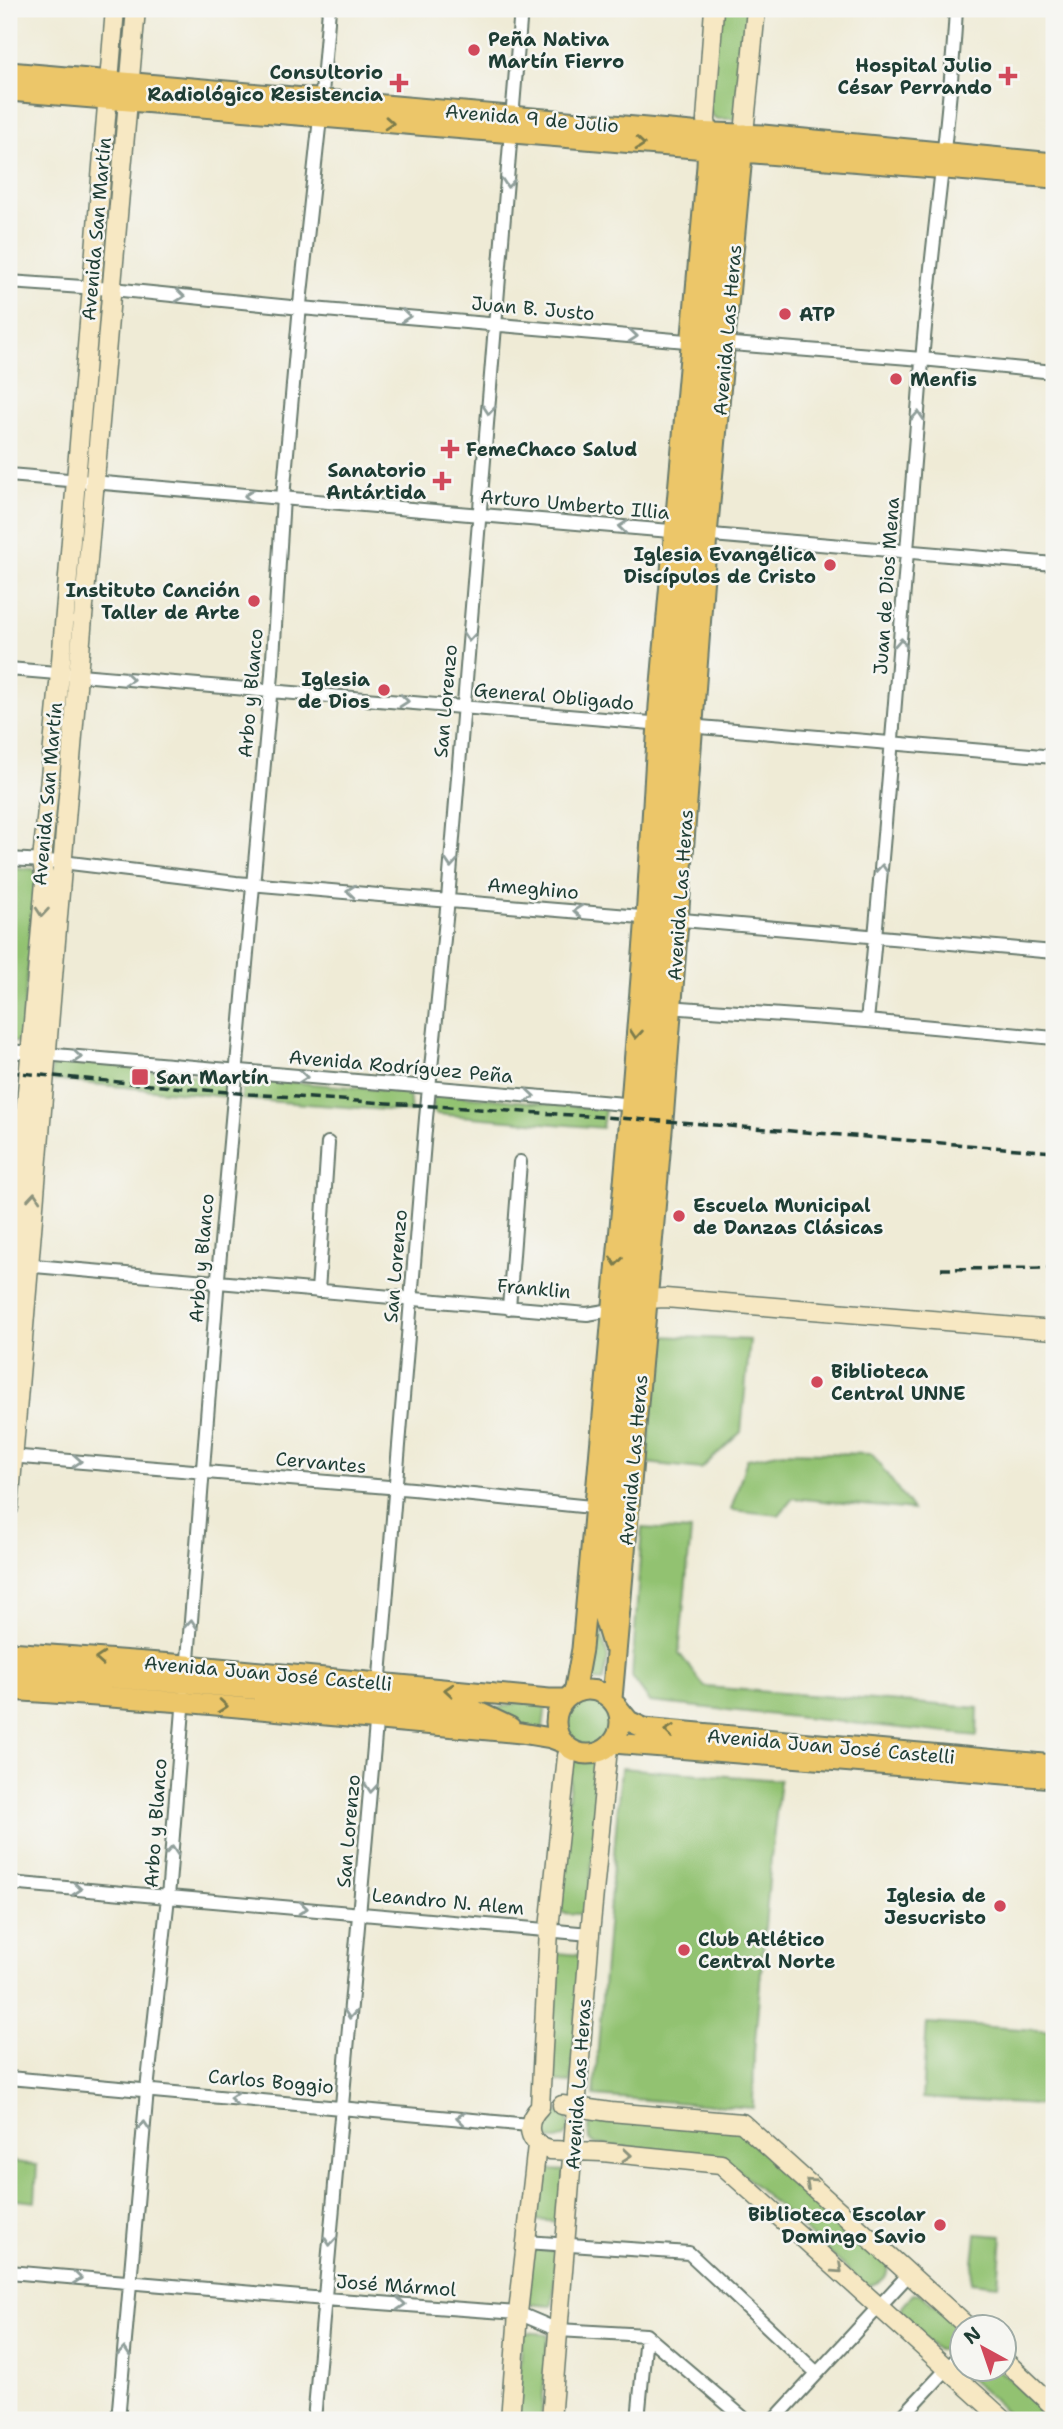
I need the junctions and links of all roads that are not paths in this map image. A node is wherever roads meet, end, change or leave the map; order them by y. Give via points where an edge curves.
1 (115, 9) edge
2 (136, 9) edge
3 (329, 9) edge
4 (521, 9) edge
5 (714, 9) edge
6 (755, 9) edge
7 (956, 9) edge
8 (9, 72) edge
9 (107, 90) junction
10 (9, 91) edge
11 (129, 92) junction
12 (321, 109) junction
13 (513, 124) junction
14 (725, 144) junction
15 (943, 161) junction
16 (1054, 163) edge
17 (1054, 178) edge
18 (9, 282) edge
19 (90, 287) junction
20 (112, 289) junction
21 (302, 308) junction
22 (496, 323) junction
23 (709, 343) junction
24 (922, 359) junction
25 (1054, 372) edge
26 (9, 475) edge
27 (76, 481) junction
28 (95, 483) junction
29 (283, 498) junction
30 (480, 515) junction
31 (691, 533) junction
32 (908, 552) junction
33 (1054, 564) edge
34 (9, 669) edge
35 (69, 674) junction
36 (270, 690) junction
37 (463, 708) junction
38 (676, 725) junction
39 (894, 743) junction
40 (1054, 757) edge
41 (9, 859) edge
42 (42, 860) junction
43 (62, 862) junction
44 (252, 884) junction
45 (448, 899) junction
46 (661, 918) junction
47 (875, 937) junction
48 (1054, 952) edge
49 (44, 991) junction
50 (654, 1006) junction
51 (867, 1021) junction
52 (1054, 1038) edge
53 (9, 1051) edge
54 (39, 1054) junction
55 (238, 1072) junction
56 (429, 1088) junction
57 (647, 1106) junction
58 (328, 1143) dead end
59 (520, 1162) dead end
60 (16, 1264) edge
61 (218, 1282) junction
62 (318, 1291) junction
63 (412, 1298) junction
64 (647, 1299) junction
65 (9, 1303) edge
66 (509, 1308) junction
67 (619, 1309) junction
68 (1054, 1330) edge
69 (11, 1457) edge
70 (204, 1471) junction
71 (396, 1488) junction
72 (9, 1508) edge
73 (611, 1509) junction
74 (603, 1615) junction
75 (582, 1650) junction
76 (9, 1652) edge
77 (616, 1656) junction
78 (9, 1671) edge
79 (186, 1683) junction
80 (9, 1690) edge
81 (570, 1696) junction
82 (526, 1697) junction
83 (378, 1701) junction
84 (614, 1702) junction
85 (474, 1710) junction
86 (521, 1732) junction
87 (610, 1745) junction
88 (567, 1746) junction
89 (1054, 1765) edge
90 (1054, 1779) edge
91 (9, 1883) edge
92 (168, 1897) junction
93 (359, 1912) junction
94 (549, 1929) junction
95 (590, 1934) junction
96 (9, 2078) edge
97 (147, 2090) junction
98 (342, 2107) junction
99 (540, 2107) junction
100 (570, 2128) junction
101 (532, 2135) junction
102 (526, 2242) junction
103 (566, 2244) junction
104 (9, 2272) edge
105 (910, 2273) junction
106 (130, 2283) junction
107 (325, 2299) junction
108 (879, 2306) junction
109 (518, 2313) junction
110 (955, 2314) edge
111 (558, 2330) junction
112 (646, 2335) junction
113 (946, 2369) junction
114 (817, 2372) junction
115 (1018, 2374) edge
116 (1054, 2407) edge
117 (118, 2420) edge
118 (314, 2420) edge
119 (510, 2420) edge
120 (551, 2420) edge
121 (639, 2420) edge
122 (746, 2420) edge
123 (774, 2420) edge
124 (899, 2420) edge
125 (1004, 2420) edge

1 - 9 main road, Avenida San Martín
2 - 11 main road, Avenida San Martín
3 - 12 street, Arbo y Blanco
4 - 13 street, San Lorenzo
5 - 14 main road via 706,120
6 - 14 main road
7 - 15 street, Juan de Dios Mena
8 - 9 main road, Avenida 9 de Julio
9 - 10 main road, Avenida 9 de Julio
9 - 11 main road, Avenida 9 de Julio
9 - 19 main road, Avenida San Martín
11 - 12 main road, Avenida 9 de Julio
11 - 20 main road, Avenida San Martín
12 - 13 main road, Avenida 9 de Julio
12 - 21 street, Arbo y Blanco
13 - 14 main road, Avenida 9 de Julio
13 -> 22 street, San Lorenzo
14 - 15 main road, Avenida 9 de Julio
14 - 23 main road, Avenida Las Heras
14 - 23 main road, Avenida Las Heras
15 - 16 main road, Avenida 9 de Julio
15 - 17 main road, Avenida 9 de Julio
15 - 24 street, Juan de Dios Mena
18 - 19 street, Juan B. Justo
19 - 20 street, Juan B. Justo
19 - 27 main road, Avenida San Martín
20 -> 21 street, Juan B. Justo
20 - 28 main road, Avenida San Martín
21 -> 22 street, Juan B. Justo
21 - 29 street, Arbo y Blanco
22 -> 23 street, Juan B. Justo
22 -> 30 street, San Lorenzo
23 - 24 street, Juan B. Justo
23 - 31 main road, Avenida Las Heras
24 - 25 street, Juan B. Justo
32 -> 24 street, Juan de Dios Mena
26 - 27 street, Arturo Umberto Illia
27 - 28 street, Arturo Umberto Illia
27 - 35 main road, Avenida San Martín
29 -> 28 street, Arturo Umberto Illia
28 - 35 main road, Avenida San Martín
29 - 30 street, Arturo Umberto Illia
29 - 36 street, Arbo y Blanco
31 -> 30 street, Arturo Umberto Illia
30 -> 37 street, San Lorenzo
31 - 32 street, Arturo Umberto Illia
31 - 38 main road, Avenida Las Heras
32 - 33 street, Arturo Umberto Illia
39 -> 32 street, Juan de Dios Mena
34 - 35 street, General Obligado
35 -> 36 street, General Obligado
35 - 42 main road, Avenida San Martín
35 - 43 main road, Avenida San Martín
36 -> 37 street, General Obligado
36 - 44 street, Arbo y Blanco
37 - 38 street, General Obligado
37 -> 45 street, San Lorenzo
38 - 39 street, General Obligado
38 - 46 main road, Avenida Las Heras
39 - 40 street, General Obligado
47 -> 39 street, Juan de Dios Mena
41 - 42 street, Ameghino
42 - 43 street, Ameghino
42 -> 49 main road, Avenida San Martín
43 - 44 street, Ameghino
43 - 49 main road, Avenida San Martín
45 -> 44 street, Ameghino
44 - 55 street, Arbo y Blanco
46 -> 45 street, Ameghino
45 - 56 street, San Lorenzo
46 - 47 street, Ameghino
46 - 50 main road, Avenida Las Heras
47 - 48 street, Ameghino
47 - 51 street, Juan de Dios Mena
49 - 54 main road, Avenida San Martín
50 - 51 street
50 - 57 main road, Avenida Las Heras
51 - 52 street
53 - 54 street, Avenida Rodríguez Peña
54 -> 55 street, Avenida Rodríguez Peña
54 - 60 main road, Avenida San Martín
55 -> 56 street, Avenida Rodríguez Peña
55 - 61 street, Arbo y Blanco
56 -> 57 street, Avenida Rodríguez Peña
56 - 63 street, San Lorenzo
57 - 64 main road, Avenida Las Heras
57 - 67 main road, Avenida Las Heras
58 - 62 street
59 - 66 street
60 - 61 street, Franklin
60 - 65 main road, Avenida San Martín
60 - 69 main road, Avenida San Martín
61 - 62 street, Franklin
61 - 70 street, Arbo y Blanco
62 - 63 street, Franklin
63 - 66 street, Franklin
63 - 71 street, San Lorenzo
64 - 67 street, Franklin
64 - 68 main road, Franklin
64 - 73 main road, Avenida Las Heras
66 - 67 street, Franklin via 587,1314
67 - 73 main road, Avenida Las Heras
69 -> 70 street, Cervantes
69 - 72 main road, Avenida San Martín
70 - 71 street, Cervantes
79 -> 70 street, Arbo y Blanco
71 - 73 street, Cervantes
71 - 83 street, San Lorenzo
73 - 74 main road, Avenida Las Heras
73 - 75 main road, Avenida Las Heras
73 - 77 main road, Avenida Las Heras
74 - 75 main road, Avenida Las Heras
74 - 77 main road, Avenida Las Heras
75 - 81 main road, Avenida Las Heras
79 -> 76 main road, Avenida Juan José Castelli
77 - 84 main road, Avenida Las Heras
78 - 79 main road, Avenida Juan José Castelli
79 - 80 main road, Avenida Juan José Castelli
79 - 83 main road, Avenida Juan José Castelli
92 -> 79 street, Arbo y Blanco
81 - 82 main road, Avenida Juan José Castelli
81 - 84 main road via 594,1690
81 - 88 main road via 556,1721
82 -> 83 main road, Avenida Juan José Castelli
82 - 85 main road, Avenida Juan José Castelli
83 - 85 main road, Avenida Juan José Castelli
83 - 86 main road, Avenida Juan José Castelli
83 -> 93 street, San Lorenzo
84 - 87 main road via 621,1725
89 -> 84 main road, Avenida Juan José Castelli via 657,1730 629,1721
85 - 86 main road, Avenida Juan José Castelli
86 - 88 main road, Avenida Juan José Castelli
87 - 88 main road via 601,1752 585,1754
87 - 90 main road, Avenida Juan José Castelli
87 - 95 main road, Avenida Las Heras
88 - 94 main road, Avenida Las Heras
91 -> 92 street, Leandro N. Alem
92 -> 93 street, Leandro N. Alem
92 - 97 street, Arbo y Blanco
93 - 94 street, Leandro N. Alem
93 -> 98 street, San Lorenzo
94 - 95 street, Leandro N. Alem
94 - 99 main road, Avenida Las Heras
95 - 100 main road, Avenida Las Heras
96 - 97 street, Carlos Boggio
98 -> 97 street, Carlos Boggio
106 -> 97 street, Arbo y Blanco
101 -> 98 street, Carlos Boggio
98 -> 107 street, San Lorenzo
99 - 100 main road via 549,2103
99 - 101 main road, Avenida Las Heras via 532,2115
100 - 101 main road via 550,2150
100 - 103 main road, Avenida Las Heras
105 -> 100 main road via 742,2123
100 -> 108 main road via 720,2164
101 - 102 main road, Avenida Las Heras
102 - 103 street
102 - 109 main road, Avenida Las Heras
103 - 111 main road, Avenida Las Heras
103 - 114 street via 689,2253
104 -> 106 street, José Mármol
105 - 108 street
105 - 110 main road
106 - 107 street, José Mármol
117 -> 106 street, Arbo y Blanco
107 -> 109 street, José Mármol
107 - 118 street, San Lorenzo
108 - 113 main road
108 - 114 street
109 - 111 street, José Mármol
109 - 119 main road, Avenida Las Heras
111 - 112 street, José Mármol
111 - 120 main road, Avenida Las Heras
112 - 121 street
112 - 122 street
113 - 124 street
113 - 125 main road
114 - 123 street
115 - 116 main road

